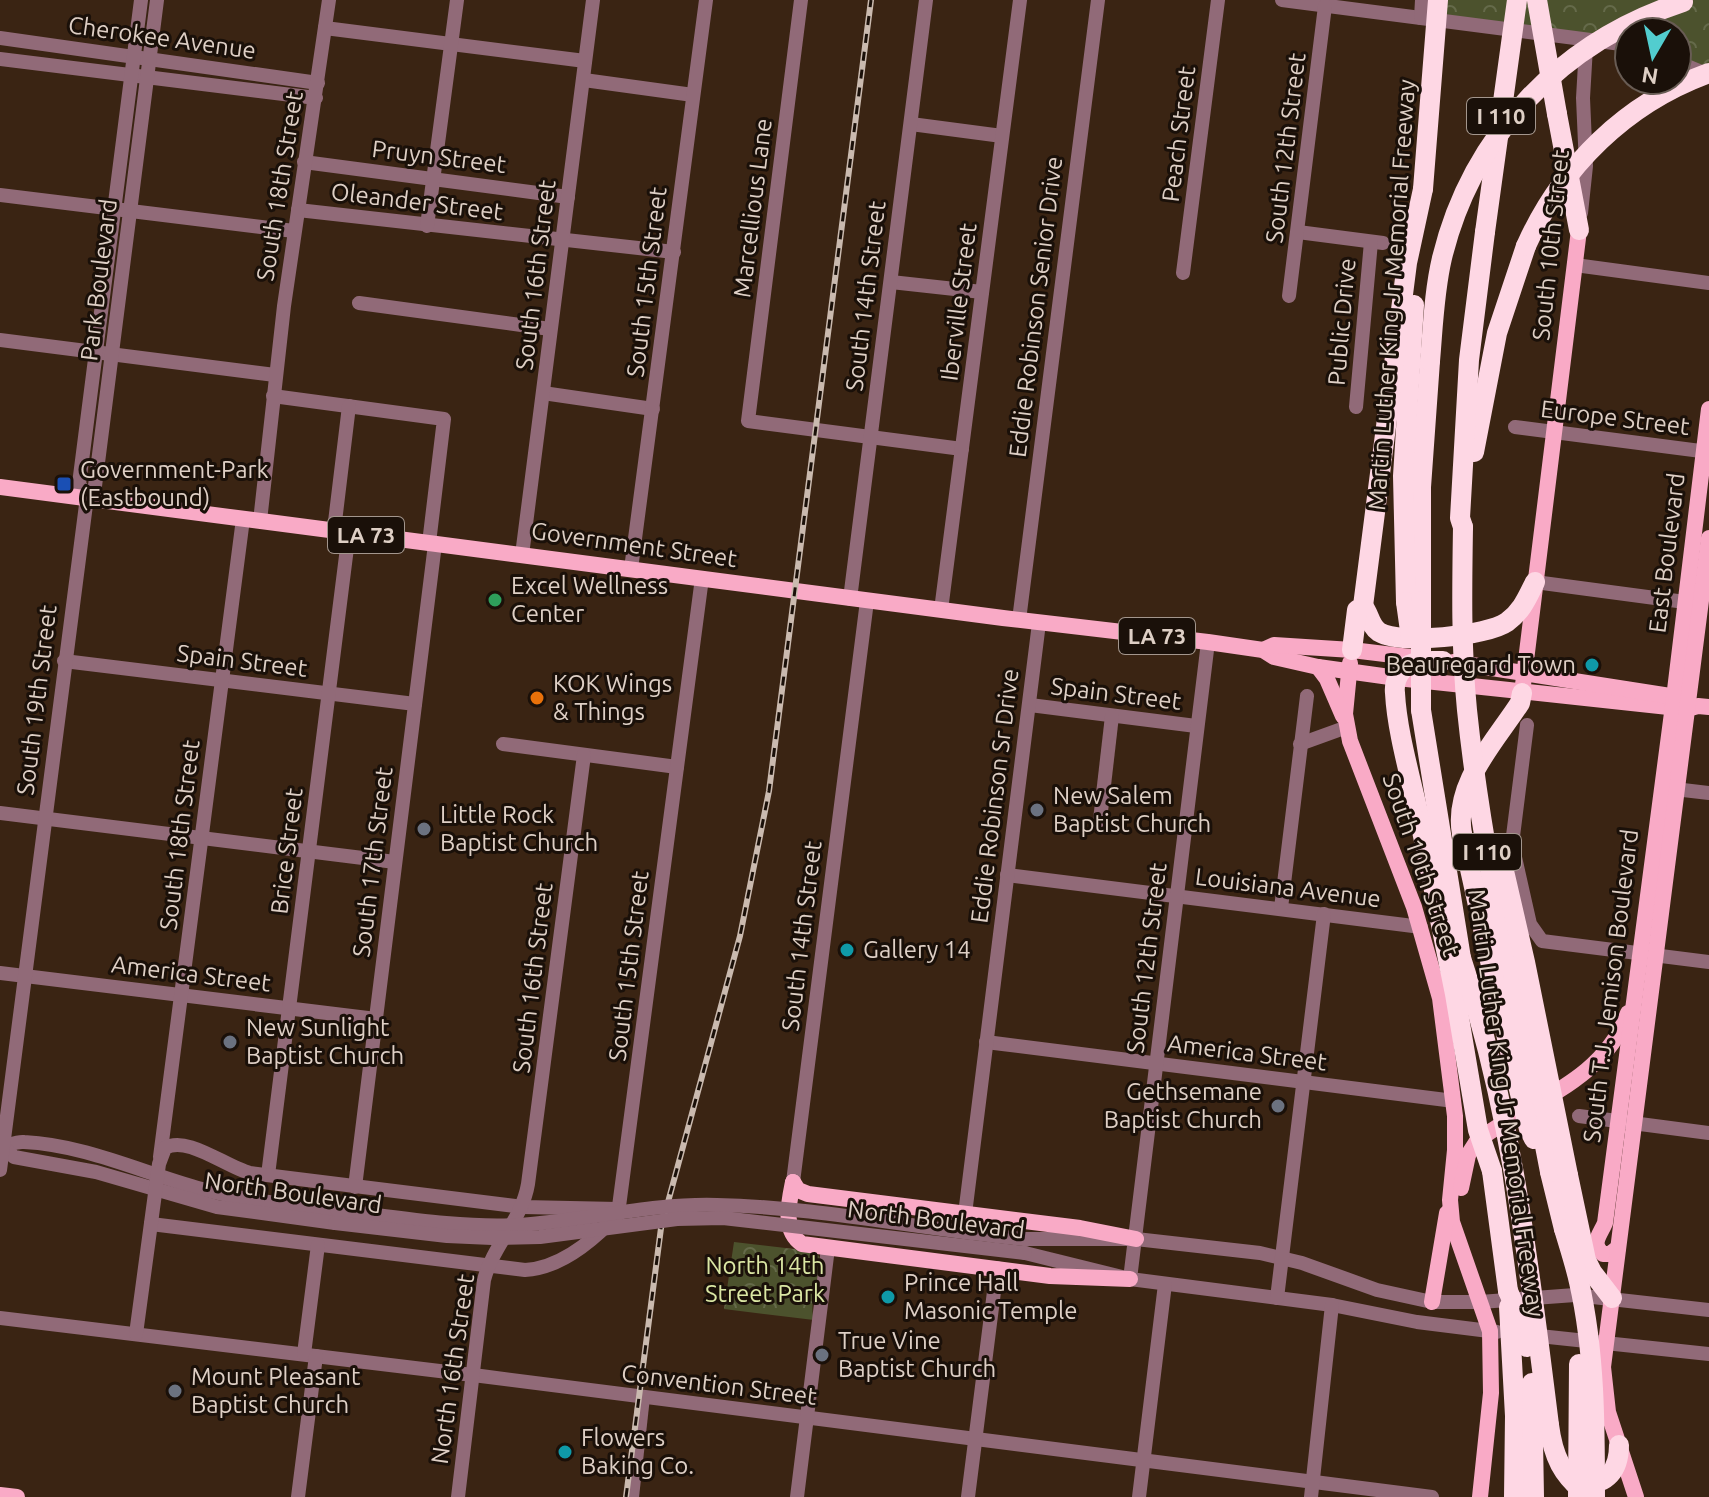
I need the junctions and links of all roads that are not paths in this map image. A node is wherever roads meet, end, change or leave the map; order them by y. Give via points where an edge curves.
1 (141, 0) edge
2 (157, 0) edge
3 (329, 0) edge
4 (457, 0) edge
5 (593, 0) edge
6 (706, 0) edge
7 (801, 0) edge
8 (926, 0) edge
9 (1020, 0) edge
10 (1098, 0) edge
11 (1218, 0) edge
12 (1282, 0) edge
13 (1422, 0) edge
14 (1438, 0) edge
15 (1517, 0) edge
16 (1537, 0) edge
17 (1691, 0) edge
18 (1325, 6) junction
19 (1421, 18) junction
20 (325, 28) junction
21 (0, 38) edge
22 (1587, 40) junction
23 (1613, 43) edge
24 (452, 45) junction
25 (133, 57) junction
26 (0, 59) edge
27 (149, 59) junction
28 (585, 61) junction
29 (1709, 74) edge
30 (131, 75) junction
31 (147, 77) junction
32 (584, 80) junction
33 (317, 90) junction
34 (693, 95) junction
35 (911, 124) junction
36 (1002, 136) junction
37 (304, 162) junction
38 (434, 178) junction
39 (0, 195) edge
40 (568, 197) junction
41 (114, 209) junction
42 (298, 210) junction
43 (130, 212) junction
44 (427, 226) junction
45 (1579, 230) junction
46 (294, 231) junction
47 (1298, 232) junction
48 (562, 240) junction
49 (674, 252) junction
50 (1412, 264) junction
51 (1575, 265) junction
52 (1183, 273) dead end
53 (891, 282) junction
54 (1709, 283) edge
55 (982, 292) junction
56 (1289, 296) dead end
57 (359, 303) dead end
58 (550, 329) junction
59 (0, 340) edge
60 (96, 354) junction
61 (112, 356) junction
62 (275, 375) junction
63 (543, 393) junction
64 (273, 396) junction
65 (349, 406) junction
66 (1356, 407) dead end
67 (653, 409) junction
68 (1709, 409) edge
69 (1515, 427) dead end
70 (1554, 432) junction
71 (870, 438) junction
72 (962, 449) junction
73 (1706, 452) edge
74 (0, 487) edge
75 (87, 497) junction
76 (243, 519) junction
77 (260, 521) junction
78 (1463, 521) junction
79 (342, 531) junction
80 (1709, 538) edge
81 (432, 543) junction
82 (522, 555) junction
83 (631, 569) junction
84 (702, 578) junction
85 (1535, 582) junction
86 (858, 600) junction
87 (1414, 601) junction
88 (1363, 606) junction
89 (941, 610) junction
90 (1694, 615) edge
91 (1019, 620) junction
92 (1039, 623) junction
93 (1208, 642) junction
94 (1263, 650) junction
95 (1352, 650) junction
96 (64, 661) junction
97 (1443, 661) junction
98 (1318, 667) junction
99 (1349, 672) junction
100 (1397, 678) junction
101 (221, 681) junction
102 (1523, 682) junction
103 (328, 694) junction
104 (1307, 696) dead end
105 (415, 704) junction
106 (1686, 704) edge
107 (1030, 705) junction
108 (1112, 716) junction
109 (1346, 724) junction
110 (1527, 725) dead end
111 (1196, 726) junction
112 (503, 744) dead end
113 (1300, 744) junction
114 (584, 755) junction
115 (677, 767) junction
116 (1669, 788) junction
117 (1709, 793) edge
118 (0, 813) edge
119 (44, 818) junction
120 (1100, 820) dead end
121 (202, 838) junction
122 (309, 852) junction
123 (395, 862) junction
124 (1007, 875) junction
125 (1176, 896) junction
126 (1281, 908) junction
127 (1324, 914) junction
128 (1421, 927) junction
129 (1647, 954) junction
130 (1461, 958) junction
131 (1709, 962) edge
132 (0, 973) edge
133 (25, 976) junction
134 (1635, 992) junction
135 (181, 995) junction
136 (289, 1008) junction
137 (376, 1019) junction
138 (986, 1042) junction
139 (1157, 1063) junction
140 (1304, 1082) junction
141 (1454, 1101) junction
142 (1579, 1116) dead end
143 (1626, 1122) junction
144 (1709, 1133) edge
145 (1484, 1136) junction
146 (1455, 1140) junction
147 (2, 1147) edge
148 (160, 1157) junction
149 (0, 1170) edge
150 (1492, 1171) junction
151 (1559, 1173) junction
152 (268, 1175) junction
153 (793, 1182) junction
154 (157, 1183) junction
155 (355, 1187) junction
156 (1450, 1200) junction
157 (523, 1207) junction
158 (620, 1209) junction
159 (965, 1214) junction
160 (151, 1224) junction
161 (1564, 1229) junction
162 (506, 1237) junction
163 (1136, 1239) junction
164 (318, 1245) junction
165 (1025, 1246) junction
166 (828, 1248) junction
167 (1460, 1248) junction
168 (1282, 1257) junction
169 (489, 1266) junction
170 (997, 1268) junction
171 (525, 1270) junction
172 (1130, 1279) junction
173 (1165, 1284) junction
174 (1508, 1291) junction
175 (1277, 1298) junction
176 (1612, 1298) junction
177 (1432, 1302) junction
178 (1480, 1302) junction
179 (1332, 1305) junction
180 (1709, 1310) edge
181 (0, 1318) edge
182 (1490, 1331) junction
183 (136, 1334) junction
184 (1606, 1342) junction
185 (1709, 1354) edge
186 (310, 1355) junction
187 (472, 1374) junction
188 (643, 1397) junction
189 (807, 1419) junction
190 (975, 1439) junction
191 (1619, 1445) junction
192 (1143, 1462) junction
193 (1574, 1488) edge
194 (1312, 1490) edge
195 (0, 1495) edge
196 (17, 1497) edge
197 (298, 1497) edge
198 (458, 1497) edge
199 (632, 1497) edge
200 (797, 1497) edge
201 (968, 1497) edge
202 (1139, 1497) edge
203 (1432, 1497) edge
204 (1480, 1497) edge
205 (1514, 1497) edge
206 (1534, 1497) edge
207 (1593, 1497) edge
208 (1636, 1497) edge

1 - 25 street
2 - 27 street, Park Boulevard
3 - 20 street, South 18th Street
4 - 24 street
5 - 28 street, South 16th Street
6 - 34 street, South 15th Street
7 - 71 street, Marcellious Lane via 748,421
8 - 35 street, South 14th Street
9 - 36 street, Iberville Street
10 - 91 street, Eddie Robinson Senior Drive
11 - 52 street, Peach Street
12 - 18 street
13 - 19 street
14 - 50 highway, Martin Luther King Jr Memorial Freeway, bridge
15 - 78 highway, Martin Luther King Jr Memorial Freeway / I 110, bridge via 1469,360
16 - 45 highway, bridge
17 - 87 highway, bridge via 1632,22 1586,48 1543,82 1501,130 1470,178 1440,270
18 - 19 street
18 - 47 street, South 12th Street
19 - 22 street
20 - 24 street
20 - 33 street, South 18th Street
21 - 25 street, Cherokee Avenue
22 - 23 street
22 - 45 street, South 10th Street via 1586,166
24 - 28 street
24 - 38 street
25 - 27 street, Cherokee Avenue
25 - 30 street
26 - 30 street, Cherokee Avenue
27 - 31 street, Park Boulevard
27 - 33 street, Cherokee Avenue
28 - 32 street, South 16th Street
29 - 78 highway, bridge via 1654,99 1596,144 1561,185 1526,246 1489,368
30 - 31 street, Cherokee Avenue
30 - 41 street
31 - 33 street, Cherokee Avenue
31 - 43 street, Park Boulevard
32 - 34 street
32 - 40 street, South 16th Street
33 - 37 street, South 18th Street
34 - 49 street, South 15th Street
35 - 36 street
35 - 53 street, South 14th Street
36 - 55 street, Iberville Street
37 - 38 street, Pruyn Street
37 - 42 street, South 18th Street
38 - 40 street, Pruyn Street
38 - 44 street
39 - 41 street
40 - 48 street, South 16th Street
41 - 43 street
41 - 60 street
42 - 44 street, Oleander Street
42 - 46 street, South 18th Street
43 - 46 street
43 - 61 street, Park Boulevard
44 - 48 street, Oleander Street
45 - 51 main road, South 10th Street
46 - 62 street, South 18th Street
47 - 56 street, South 12th Street
47 - 66 street, Public Drive via 1377,242
48 - 49 street, Oleander Street
48 - 58 street, South 16th Street
49 - 67 street, South 15th Street
50 - 87 highway, Martin Luther King Jr Memorial Freeway / I 110 via 1403,476
50 - 88 highway
51 - 54 street
51 - 70 main road, South 10th Street
53 - 55 street
53 - 71 street, South 14th Street
55 - 72 street, Iberville Street
57 - 58 street
58 - 63 street, South 16th Street
59 - 60 street
60 - 61 street
60 - 75 street via 79,484
61 - 62 street
61 - 75 street, Park Boulevard via 95,486
62 - 64 street, South 18th Street
63 - 67 street
63 - 82 street, South 16th Street
64 - 65 street
64 - 77 street, South 18th Street
65 - 79 street, Brice Street
65 - 81 street, South 17th Street via 444,419
67 - 83 street, South 15th Street
68 - 73 main road, East Boulevard
69 - 70 street, Europe Street
70 - 73 street, Europe Street
70 - 85 main road, South 10th Street
71 - 72 street
71 - 86 street, South 14th Street
72 - 89 street, Iberville Street
73 - 90 main road, East Boulevard
74 - 75 main road, Government Street / LA 73
75 - 76 main road, Government Street / LA 73
75 - 96 street, South 19th Street
76 - 77 main road, Government Street / LA 73
76 - 101 street, South 18th Street
77 - 79 main road, Government Street / LA 73
78 - 151 highway, Martin Luther King Jr Memorial Freeway / I 110, bridge via 1463,641 1476,782 1490,875
79 - 81 main road, Government Street / LA 73
79 - 103 street, Brice Street
80 - 90 main road, East Boulevard
81 - 82 main road, Government Street / LA 73
81 - 105 street, South 17th Street
82 - 83 main road, Government Street / LA 73
83 - 84 main road, Government Street / LA 73
84 - 86 main road, Government Street / LA 73
84 - 115 street, South 15th Street
85 - 88 highway via 1518,614 1481,633 1392,637 1375,628
85 - 90 street
85 - 102 main road, South 10th Street
86 - 89 main road, Government Street / LA 73
86 - 153 street, South 14th Street
87 - 130 highway, Martin Luther King Jr Memorial Freeway / I 110, bridge via 1421,710
88 - 95 highway via 1357,610
89 - 91 main road, Government Street / LA 73
90 - 106 main road, East Boulevard
91 - 92 main road, Government Street / LA 73
92 - 93 main road, Government Street / LA 73
92 - 107 street, Eddie Robinson Sr Drive
93 - 94 main road, Government Street / LA 73
93 - 111 street, South 12th Street
94 - 95 main road, Government Street / LA 73 via 1274,645
94 - 98 main road, Government Street / LA 73
95 - 97 main road, Government Street / LA 73
95 - 99 main road, South 10th Street
96 - 101 street, Spain Street
96 - 119 street, South 19th Street
97 - 100 highway via 1414,663
97 - 102 main road, Government Street / LA 73
98 - 99 main road, Government Street / LA 73
98 - 109 main road
99 - 100 main road, Government Street / LA 73
99 - 109 main road, South 10th Street
100 - 102 main road, Government Street / LA 73
100 - 150 highway, bridge via 1398,715 1478,1130
101 - 103 street, Spain Street
101 - 121 street, South 18th Street
102 - 106 main road, Government Street / LA 73
102 - 151 highway, bridge via 1517,707 1467,785 1460,809 1513,1071 1529,1129
103 - 105 street, Spain Street
103 - 122 street, Brice Street
104 - 113 street
105 - 123 street, South 17th Street
106 - 116 main road, South T.J. Jemison Boulevard
107 - 108 street, Spain Street
107 - 124 street, Eddie Robinson Sr Drive
108 - 111 street, Spain Street
108 - 120 street
109 - 113 street
109 - 128 main road, South 10th Street
110 - 129 street via 1512,844 1530,924 1542,941
111 - 125 street, South 12th Street
112 - 114 street
113 - 126 street
114 - 115 street
114 - 157 street, South 16th Street
115 - 158 street, South 15th Street
116 - 117 street
116 - 129 main road, South T.J. Jemison Boulevard
118 - 119 street
119 - 121 street
119 - 133 street, South 19th Street
121 - 122 street
121 - 135 street, South 18th Street
122 - 123 street
122 - 136 street, Brice Street
123 - 137 street, South 17th Street
124 - 125 street, Louisiana Avenue
124 - 138 street, Eddie Robinson Sr Drive
125 - 126 street, Louisiana Avenue
125 - 139 street, South 12th Street
126 - 127 street, Louisiana Avenue
127 - 128 street, Louisiana Avenue
127 - 140 street
128 - 141 main road, South 10th Street via 1440,998
129 - 131 street
129 - 134 main road, South T.J. Jemison Boulevard
129 - 143 main road, South T.J. Jemison Boulevard
130 - 150 highway, Martin Luther King Jr Memorial Freeway / I 110, bridge
130 - 193 highway, bridge via 1512,1150 1556,1459
132 - 133 street, America Street
133 - 135 street, America Street
133 - 147 street, South 19th Street
134 - 143 main road, South T.J. Jemison Boulevard
134 - 145 main road via 1621,1028 1593,1065
135 - 136 street, America Street
135 - 148 street, South 18th Street
136 - 137 street, America Street
136 - 152 street, Brice Street
137 - 155 street, South 17th Street
138 - 139 street, America Street
138 - 159 street, Eddie Robinson Sr Drive
139 - 140 street, America Street
139 - 163 street, South 12th Street
140 - 141 street, America Street
140 - 168 street
141 - 146 main road, South 10th Street
142 - 143 street
143 - 144 street
143 - 176 main road, South T.J. Jemison Boulevard via 1605,1223 1595,1246 1606,1255 1618,1248
145 - 146 main road
145 - 167 main road via 1470,1150 1464,1170 1465,1238
146 - 156 main road, South 10th Street
147 - 149 street, South 19th Street
147 - 154 street, North Boulevard via 20,1141 61,1147 114,1161
148 - 152 street, North Boulevard via 171,1144 188,1145 242,1171
148 - 154 street
150 - 174 highway, Martin Luther King Jr Memorial Freeway / I 110
151 - 161 highway, Martin Luther King Jr Memorial Freeway / I 110
151 - 176 highway via 1586,1260
152 - 155 street, North Boulevard
153 - 159 main road via 808,1194
153 - 166 main road via 790,1233 802,1244
154 - 160 street
154 - 165 street, North Boulevard, bridge via 217,1207 336,1216 447,1236 540,1237 723,1218
155 - 157 street, North Boulevard
156 - 167 main road, South 10th Street
156 - 177 main road
157 - 158 street, North Boulevard
157 - 162 street, North 16th Street
158 - 171 street via 565,1258
159 - 163 main road
160 - 164 street, North Boulevard
160 - 183 street
161 - 193 highway, Martin Luther King Jr Memorial Freeway / I 110, bridge via 1579,1376
161 - 207 highway, bridge via 1586,1322
162 - 169 street, North 16th Street
162 - 171 street via 511,1261
163 - 165 street, North Boulevard
163 - 168 street, North Boulevard
163 - 172 street, South 12th Street
164 - 169 street, North Boulevard
164 - 186 street
165 - 172 street, North Boulevard
166 - 170 main road
166 - 189 street
167 - 178 main road, South 10th Street
168 - 175 street
168 - 177 street, North Boulevard via 1377,1290
169 - 171 street
169 - 187 street, North 16th Street
170 - 172 main road
170 - 190 street
172 - 173 street, North Boulevard
173 - 175 street, North Boulevard
173 - 192 street
174 - 205 highway, Martin Luther King Jr Memorial Freeway / I 110, bridge
174 - 206 highway, bridge via 1529,1356
175 - 179 street, North Boulevard
176 - 178 street, North Boulevard via 1556,1295
176 - 180 street, North Boulevard
176 - 184 main road, South T.J. Jemison Boulevard
177 - 178 street, North Boulevard
178 - 182 main road, South 10th Street
179 - 182 street, North Boulevard
179 - 194 street
181 - 183 street, Convention Street
182 - 184 street, North Boulevard
182 - 204 main road, South 10th Street via 1491,1393
183 - 186 street, Convention Street
184 - 185 street, North Boulevard
184 - 191 main road, South T.J. Jemison Boulevard via 1604,1394
186 - 187 street, Convention Street
186 - 197 street
187 - 188 street, Convention Street
187 - 198 street, North 16th Street
188 - 189 street, Convention Street
188 - 199 street
189 - 190 street, Convention Street
189 - 200 street
190 - 192 street, Convention Street
190 - 201 street
191 - 193 highway via 1618,1464 1608,1478
191 - 208 main road, South T.J. Jemison Boulevard
192 - 194 street, Convention Street
192 - 202 street
193 - 207 highway
194 - 203 street, Convention Street
195 - 196 main road

